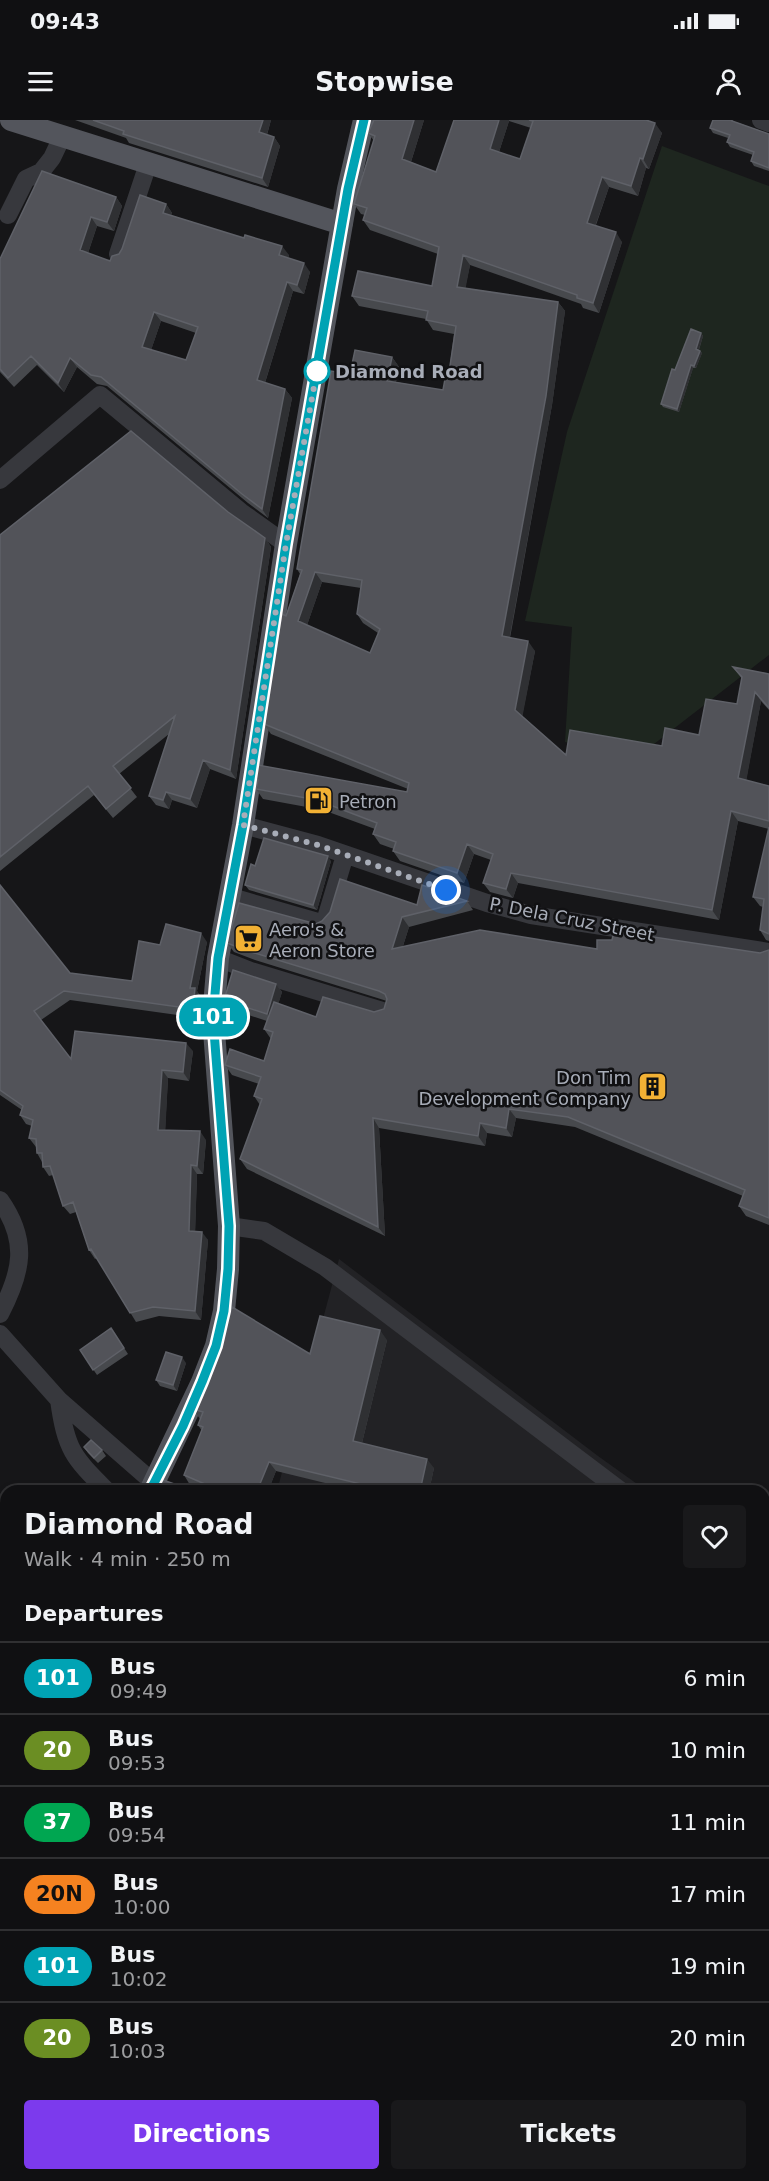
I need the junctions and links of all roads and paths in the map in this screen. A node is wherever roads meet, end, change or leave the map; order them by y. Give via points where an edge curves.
1 (11, 120) edge
2 (364, 120) edge
3 (761, 120) edge
4 (769, 123) edge
5 (62, 137) junction
6 (148, 164) junction
7 (8, 215) dead end
8 (342, 224) junction
9 (118, 254) edge
10 (0, 480) edge
11 (286, 544) junction
12 (243, 825) junction
13 (345, 855) junction
14 (228, 896) junction
15 (769, 952) edge
16 (218, 958) junction
17 (382, 1011) edge
18 (0, 1200) edge
19 (229, 1226) junction
20 (0, 1314) edge
21 (0, 1334) edge
22 (59, 1400) junction
23 (101, 1485) edge
24 (150, 1485) edge
25 (153, 1485) edge
26 (613, 1485) edge

1 - 5 main road
2 - 8 main road
3 - 4 street
5 - 6 main road
5 - 7 street via 41,172 26,179
6 - 8 main road
6 - 9 street
8 - 11 main road
10 - 11 street via 100,395
11 - 12 main road
12 - 13 street, P. Dela Cruz Street
12 - 14 main road
13 - 14 street via 326,918 321,923
13 - 15 street, P. Dela Cruz Street via 531,915
14 - 16 main road
16 - 17 street
16 - 19 main road via 213,1018
18 - 20 street via 19,1245 20,1264
19 - 25 main road via 224,1311 216,1346
19 - 26 street via 264,1231 325,1267
21 - 22 street
22 - 23 street via 72,1453
22 - 24 street

